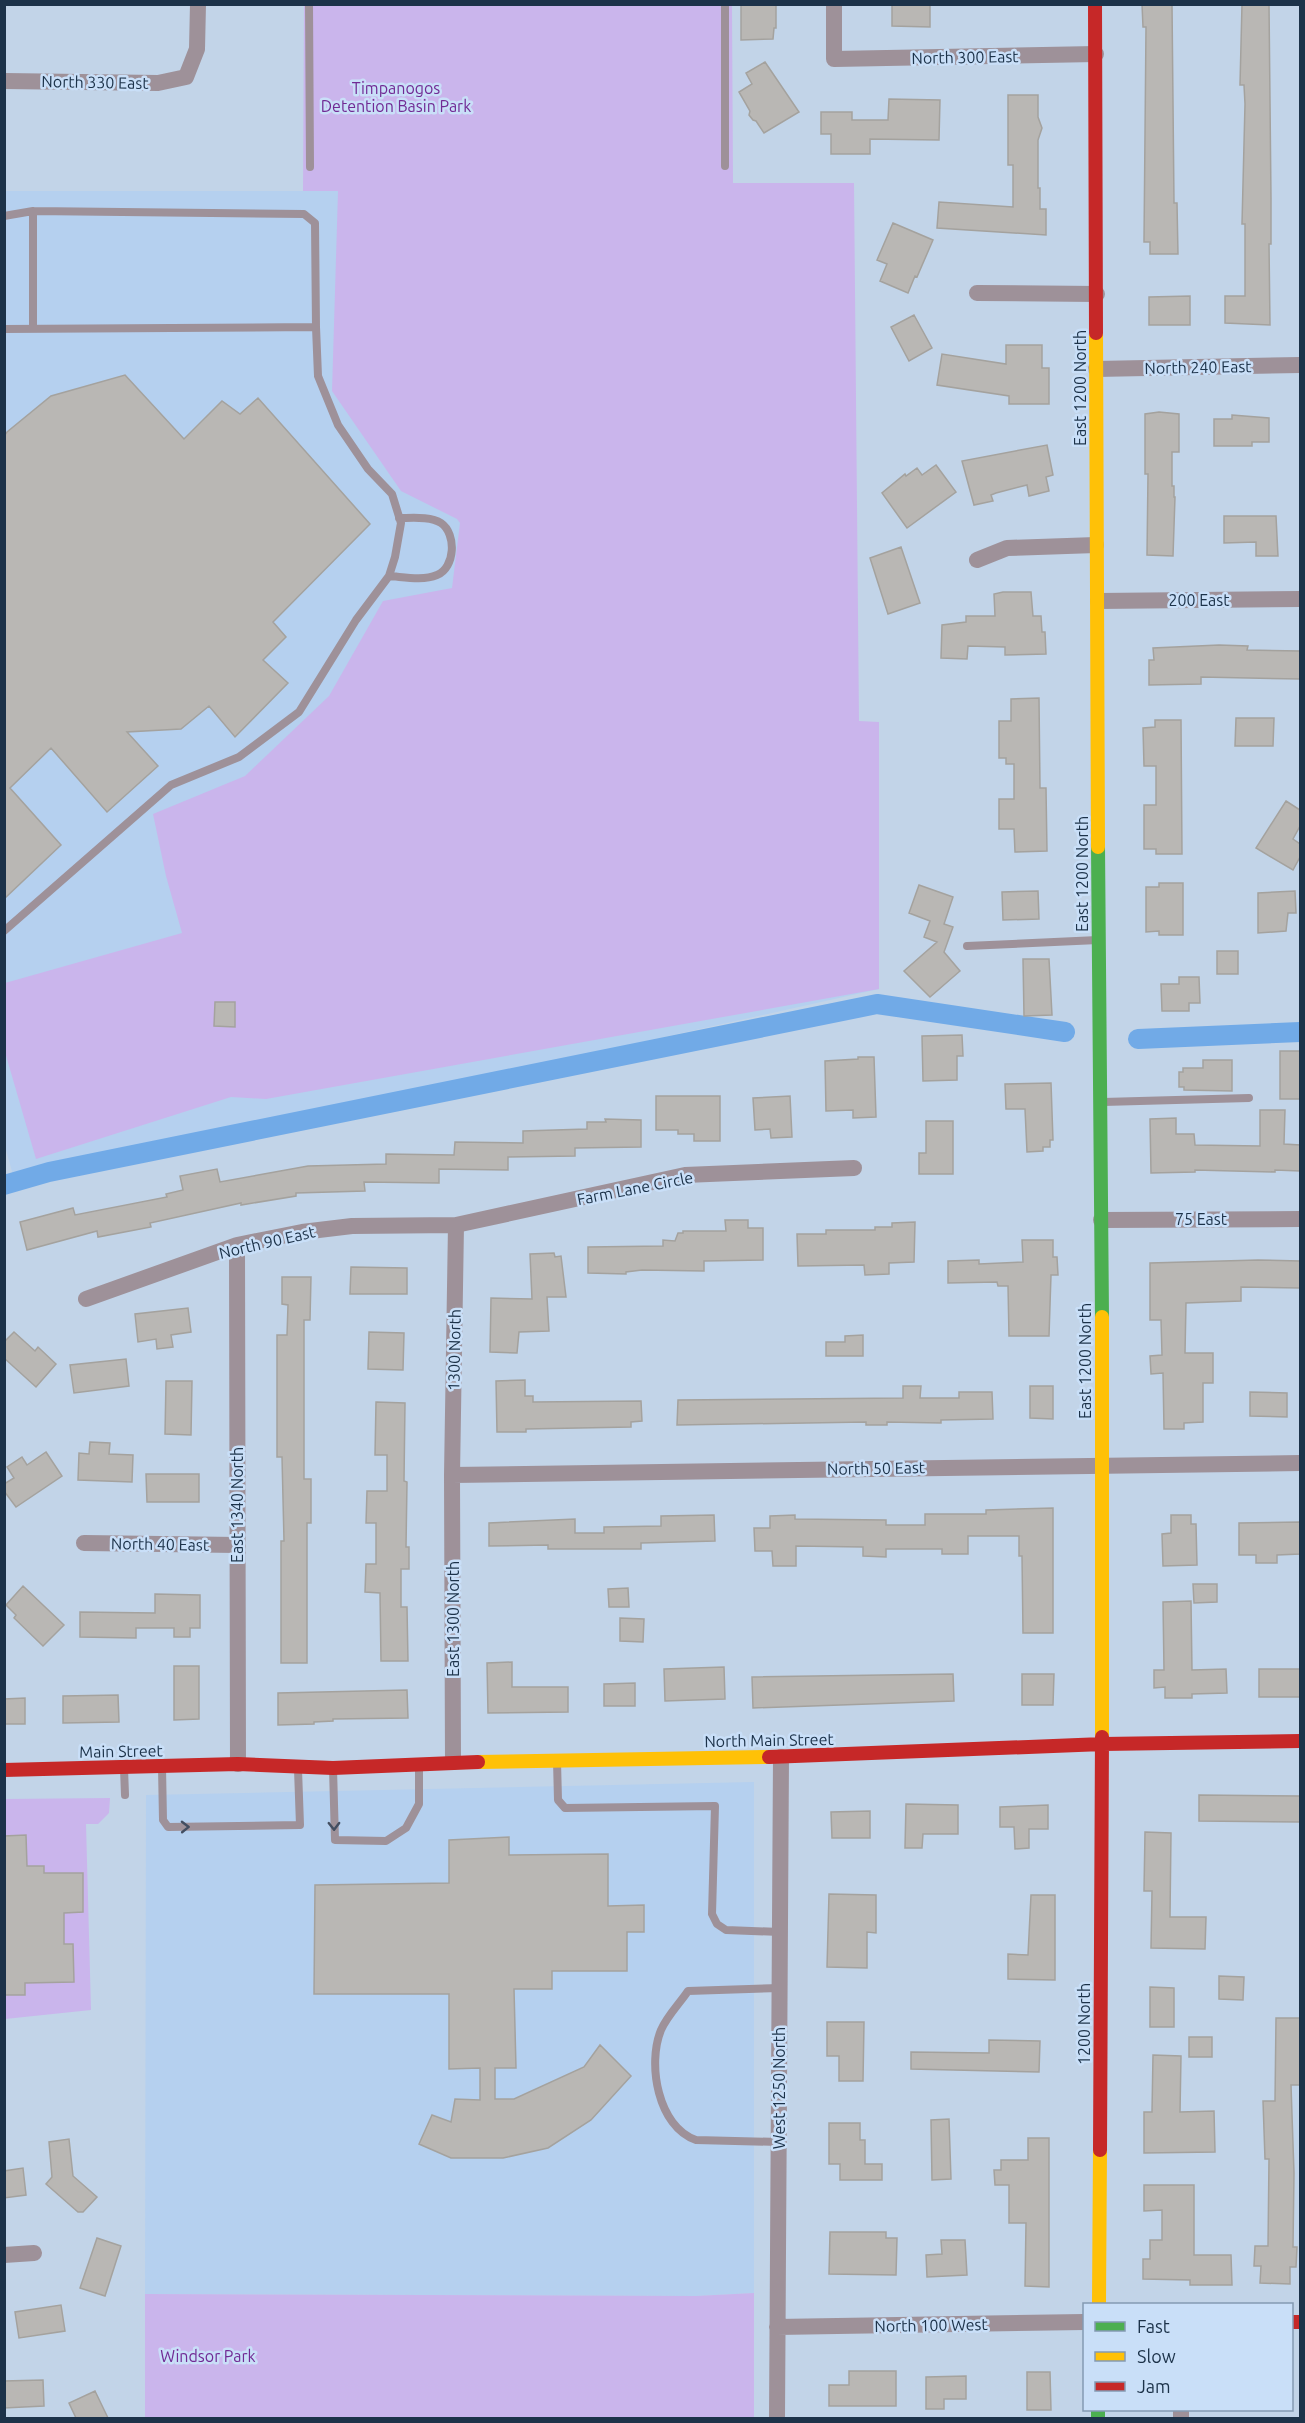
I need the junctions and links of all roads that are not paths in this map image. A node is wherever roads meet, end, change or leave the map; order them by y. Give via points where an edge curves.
1 (198, 4) edge
2 (309, 4) edge
3 (725, 4) edge
4 (834, 4) edge
5 (1095, 4) edge
6 (1096, 54) junction
7 (4, 81) edge
8 (726, 166) dead end
9 (310, 167) dead end
10 (33, 212) junction
11 (4, 216) edge
12 (977, 293) dead end
13 (1097, 294) junction
14 (316, 327) junction
15 (4, 329) edge
16 (33, 329) junction
17 (1300, 365) edge
18 (1096, 369) junction
19 (399, 518) junction
20 (1096, 545) junction
21 (976, 560) dead end
22 (389, 576) junction
23 (1300, 599) edge
24 (1098, 601) junction
25 (4, 931) edge
26 (1099, 940) junction
27 (967, 946) dead end
28 (1249, 1098) dead end
29 (1100, 1102) junction
30 (854, 1168) dead end
31 (1300, 1219) edge
32 (1101, 1220) junction
33 (456, 1225) junction
34 (237, 1245) junction
35 (86, 1299) dead end
36 (1300, 1463) edge
37 (1102, 1465) junction
38 (452, 1475) junction
39 (84, 1543) dead end
40 (237, 1545) junction
41 (1300, 1741) edge
42 (1102, 1744) junction
43 (781, 1757) junction
44 (557, 1761) junction
45 (453, 1762) junction
46 (238, 1764) junction
47 (418, 1764) junction
48 (162, 1766) junction
49 (124, 1767) junction
50 (298, 1767) junction
51 (333, 1768) junction
52 (4, 1770) edge
53 (124, 1795) dead end
54 (780, 1932) junction
55 (780, 1988) junction
56 (779, 2142) junction
57 (34, 2253) dead end
58 (4, 2255) edge
59 (1099, 2303) edge
60 (1083, 2322) edge
61 (777, 2327) junction
62 (777, 2418) edge

1 - 7 street, North 330 East via 197,49 186,77 158,83
2 - 9 lane
3 - 8 lane
4 - 6 street, North 300 East via 834,59
5 - 6 street, East 1200 North
6 - 13 street, East 1200 North
10 - 11 lane
10 - 14 lane via 304,214 315,223
10 - 16 lane
12 - 13 street
13 - 18 street, East 1200 North
14 - 16 lane
14 - 19 lane via 318,376 338,425 368,470 392,494
15 - 16 lane
17 - 18 street, North 240 East
18 - 20 street, East 1200 North
19 - 22 lane
19 - 22 lane via 438,521 450,536 452,552 448,568 438,575
20 - 21 street via 1007,548
20 - 24 street, East 1200 North
22 - 25 lane via 299,712 239,757 171,785
23 - 24 street, 200 East
24 - 26 street, East 1200 North
26 - 27 lane
26 - 29 street, East 1200 North
28 - 29 lane
29 - 32 street, East 1200 North
30 - 33 street, Farm Lane Circle via 685,1175
31 - 32 street, 75 East
32 - 37 street, East 1200 North
33 - 34 street, North 90 East via 352,1226
33 - 38 street, 1300 North
34 - 35 street, North 90 East
34 - 40 street, East 1340 North
36 - 37 street, North 50 East
37 - 38 street, North 50 East
37 - 42 street, East 1200 North
38 - 45 street, East 1300 North
39 - 40 street, North 40 East
40 - 46 street, East 1340 North
41 - 42 street, North Main Street
42 - 43 street, North Main Street
42 - 59 street, 1200 North
43 - 44 street, North Main Street
43 - 54 street, West 1250 North
44 - 45 street, North Main Street
44 - 54 lane via 558,1800 565,1808 716,1806 712,1914 717,1924 726,1930
45 - 47 street, North Main Street
46 - 48 street, Main Street
46 - 50 street, North Main Street
47 - 51 street, North Main Street
51 -> 47 lane via 335,1840 386,1841 406,1828 419,1804
48 - 49 street, Main Street
48 -> 50 lane via 163,1820 168,1827 300,1825
49 - 52 street, Main Street
49 - 53 lane
50 - 51 street, North Main Street
54 - 55 street, West 1250 North
55 - 56 street, West 1250 North
55 - 56 lane via 688,1991 661,2028 654,2066 656,2087 668,2114 686,2136 696,2140
56 - 61 street, West 1250 North
57 - 58 street
60 - 61 street, North 100 West
61 - 62 street, West 1250 North

